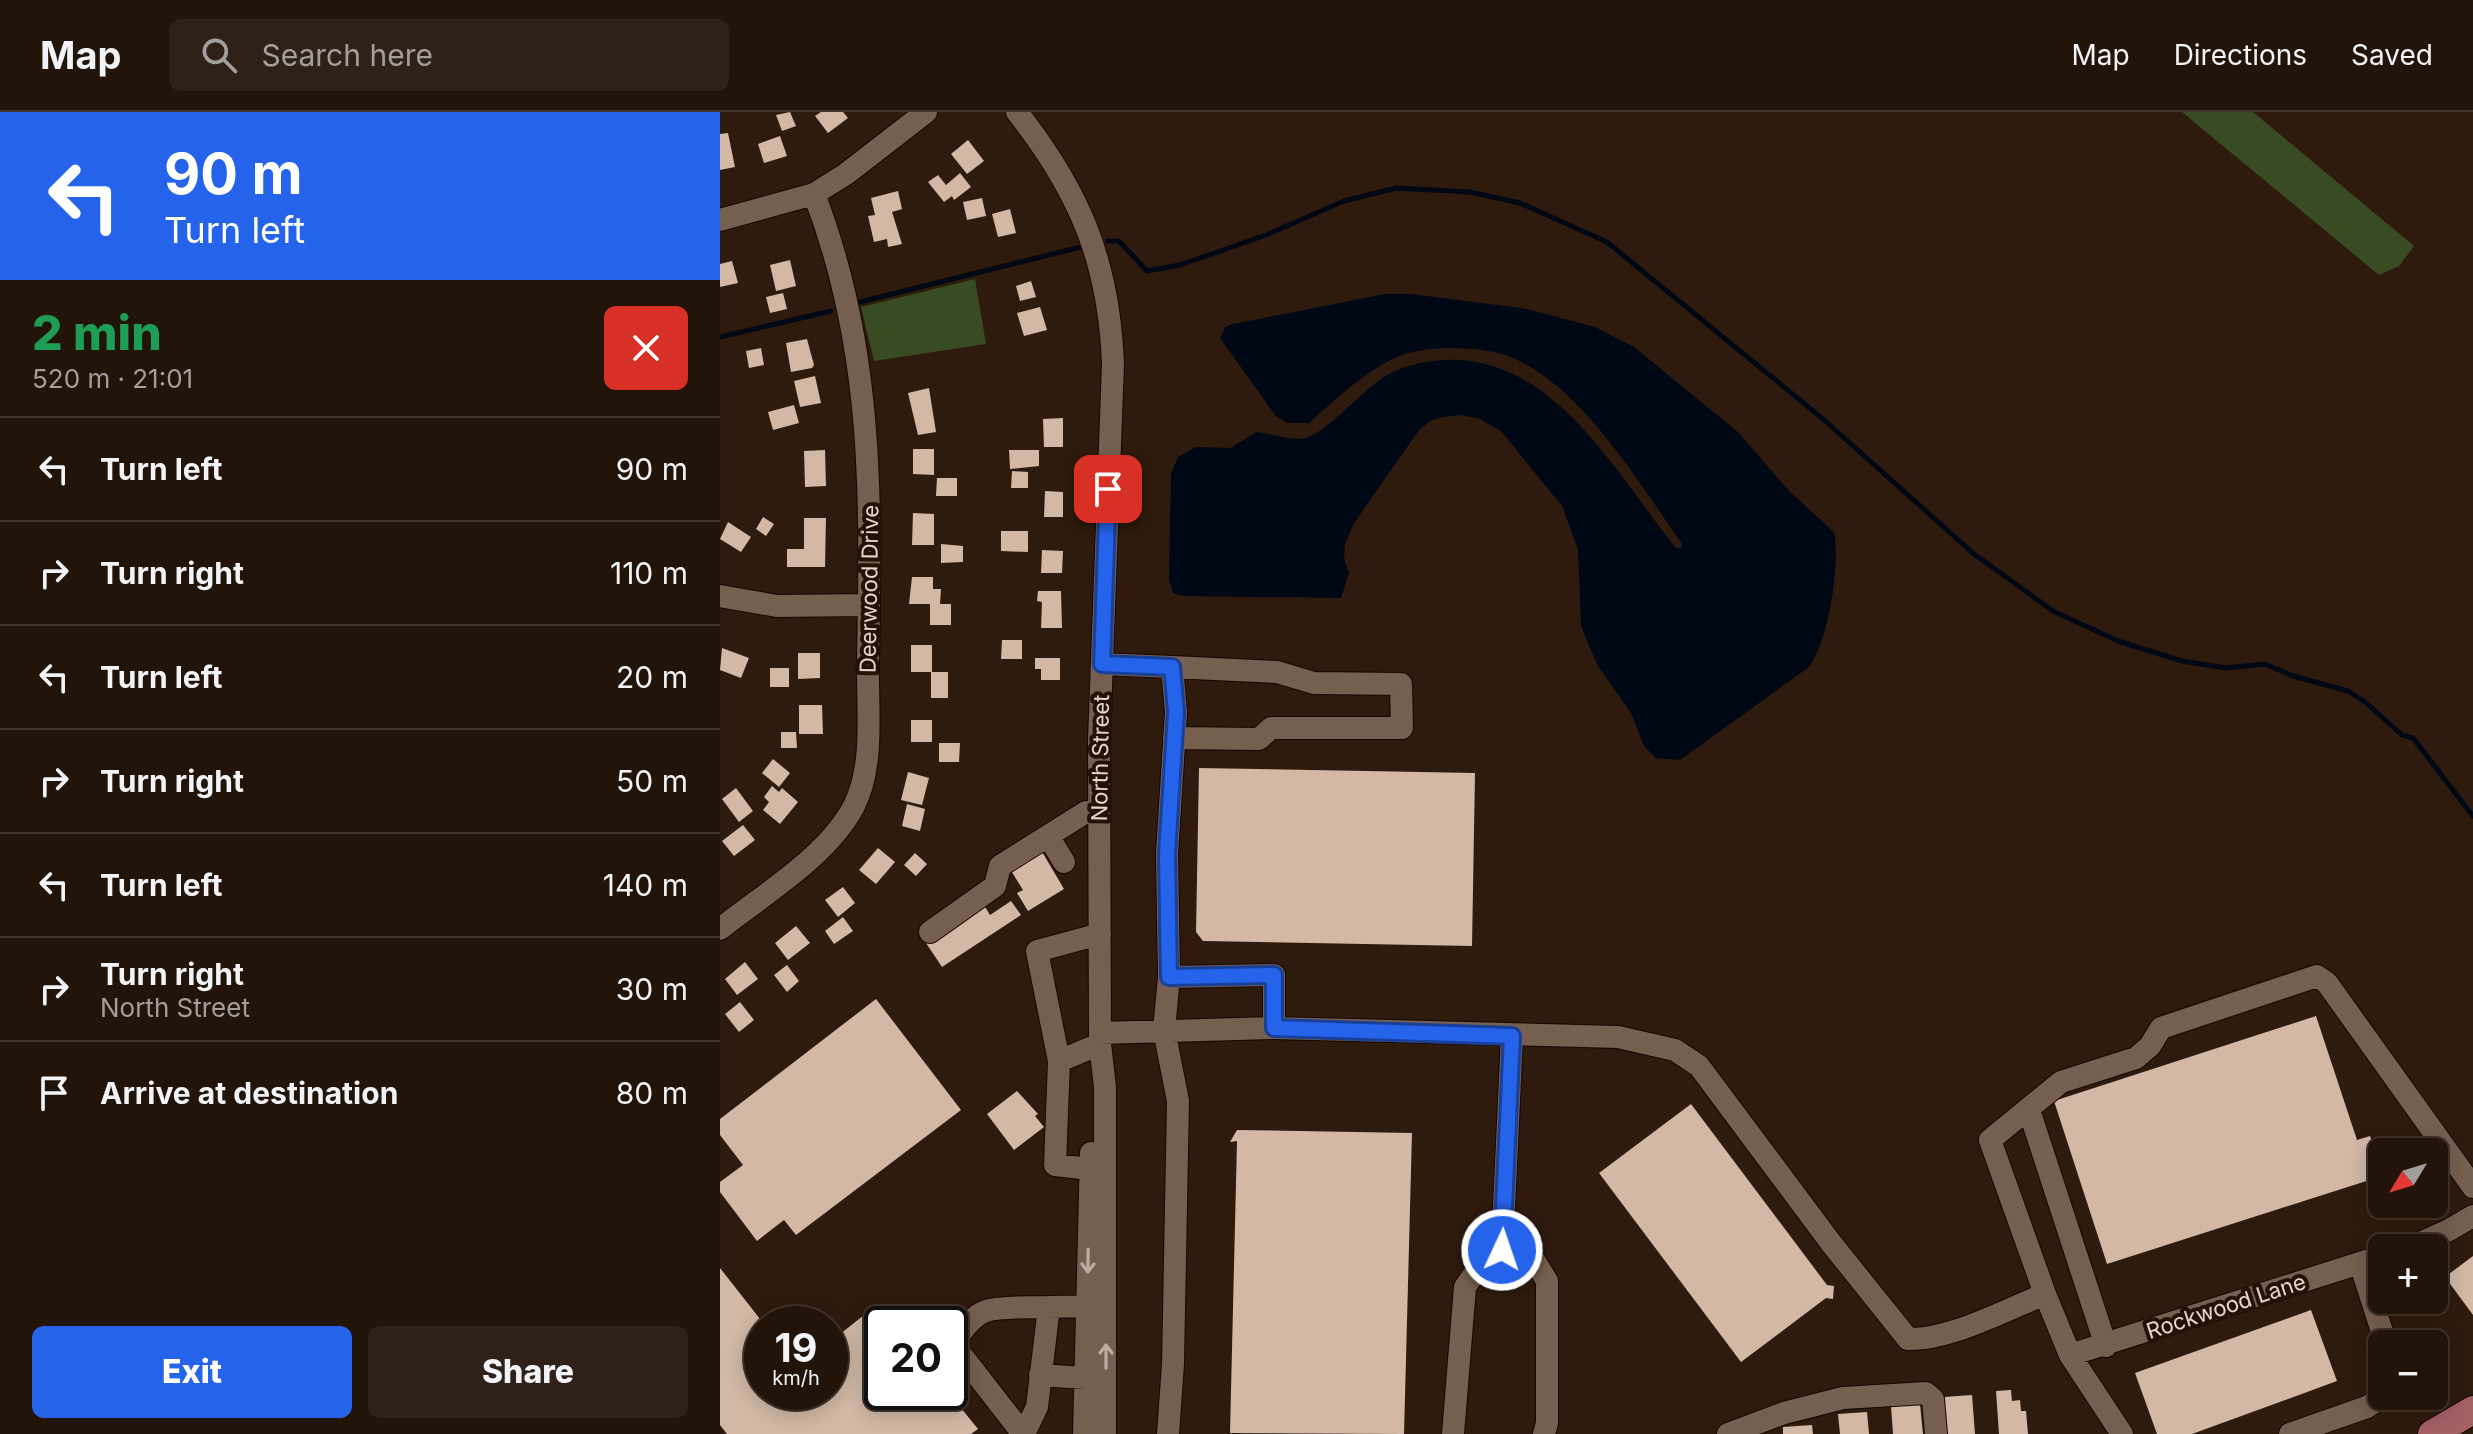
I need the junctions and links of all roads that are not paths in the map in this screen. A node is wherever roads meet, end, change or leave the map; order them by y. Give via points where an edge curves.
1 (926, 112) edge
2 (1017, 112) edge
3 (814, 194) junction
4 (720, 220) edge
5 (720, 596) edge
6 (869, 605) junction
7 (1102, 664) junction
8 (1172, 667) junction
9 (1174, 738) junction
10 (1099, 810) junction
11 (1048, 836) junction
12 (1064, 862) dead end
13 (720, 929) edge
14 (930, 932) dead end
15 (1100, 934) junction
16 (1169, 977) junction
17 (1274, 1028) junction
18 (1164, 1030) junction
19 (1512, 1036) junction
20 (1100, 1039) junction
21 (1059, 1061) junction
22 (2029, 1110) junction
23 (1090, 1169) junction
24 (2473, 1187) edge
25 (2473, 1216) edge
26 (2440, 1234) edge
27 (1502, 1250) junction
28 (2368, 1261) edge
29 (2045, 1294) junction
30 (1087, 1306) junction
31 (1049, 1307) junction
32 (2106, 1346) junction
33 (2070, 1355) junction
34 (1040, 1375) junction
35 (1085, 1378) junction
36 (2368, 1406) edge
37 (2473, 1410) edge
38 (1024, 1434) edge
39 (1084, 1434) edge
40 (1105, 1434) edge
41 (1168, 1434) edge
42 (1453, 1434) edge
43 (1544, 1434) edge
44 (1728, 1434) edge
45 (1936, 1434) edge
46 (2122, 1434) edge
47 (2290, 1434) edge
48 (2432, 1434) edge

1 - 3 street
2 - 7 street, North Street via 1047,149 1079,206 1097,251 1107,298 1113,364
3 - 4 street
3 - 6 street, Deerwood Drive via 846,301 864,403 870,466
5 - 6 street via 777,606
6 - 13 street, Deerwood Drive via 866,760 858,797 819,851
7 - 8 street
7 - 10 street, North Street
8 - 9 street
8 - 9 street via 1277,672 1314,683 1401,684 1402,713 1402,728 1271,728 1259,739
9 - 16 street via 1167,854
10 - 11 street via 1086,812
10 - 15 street, North Street
11 - 12 street
11 - 14 street via 1000,866 995,886
15 - 20 street, North Street
15 - 21 street via 1037,951
16 - 17 street via 1274,975
16 - 18 street
17 - 18 street
17 - 19 street
18 - 20 street
18 - 41 street via 1178,1101
19 - 27 street
19 - 29 street via 1618,1037 1675,1050 1699,1066 1908,1339 1983,1320
20 - 21 street
20 - 23 street, North Street
40 -> 20 street, North Street via 1105,1087
21 - 23 street via 1055,1165
22 - 24 street via 2061,1082 2136,1058 2161,1028 2317,976
22 - 29 street via 1990,1140
22 - 32 street
23 -> 30 street, North Street
25 - 26 street
27 - 42 street via 1484,1260 1465,1287
27 - 43 street via 1534,1260 1547,1281
28 - 32 street, Rockwood Lane
29 - 33 street
30 - 31 street
30 - 35 street, North Street
31 - 34 street
31 - 38 street via 985,1311 956,1341 956,1348
32 - 33 street, Rockwood Lane
33 - 46 street
34 - 35 street
34 - 38 street via 1037,1407
35 - 39 street, North Street
36 - 47 street
37 - 48 main road
44 - 45 street via 1843,1398 1926,1393 1933,1399

